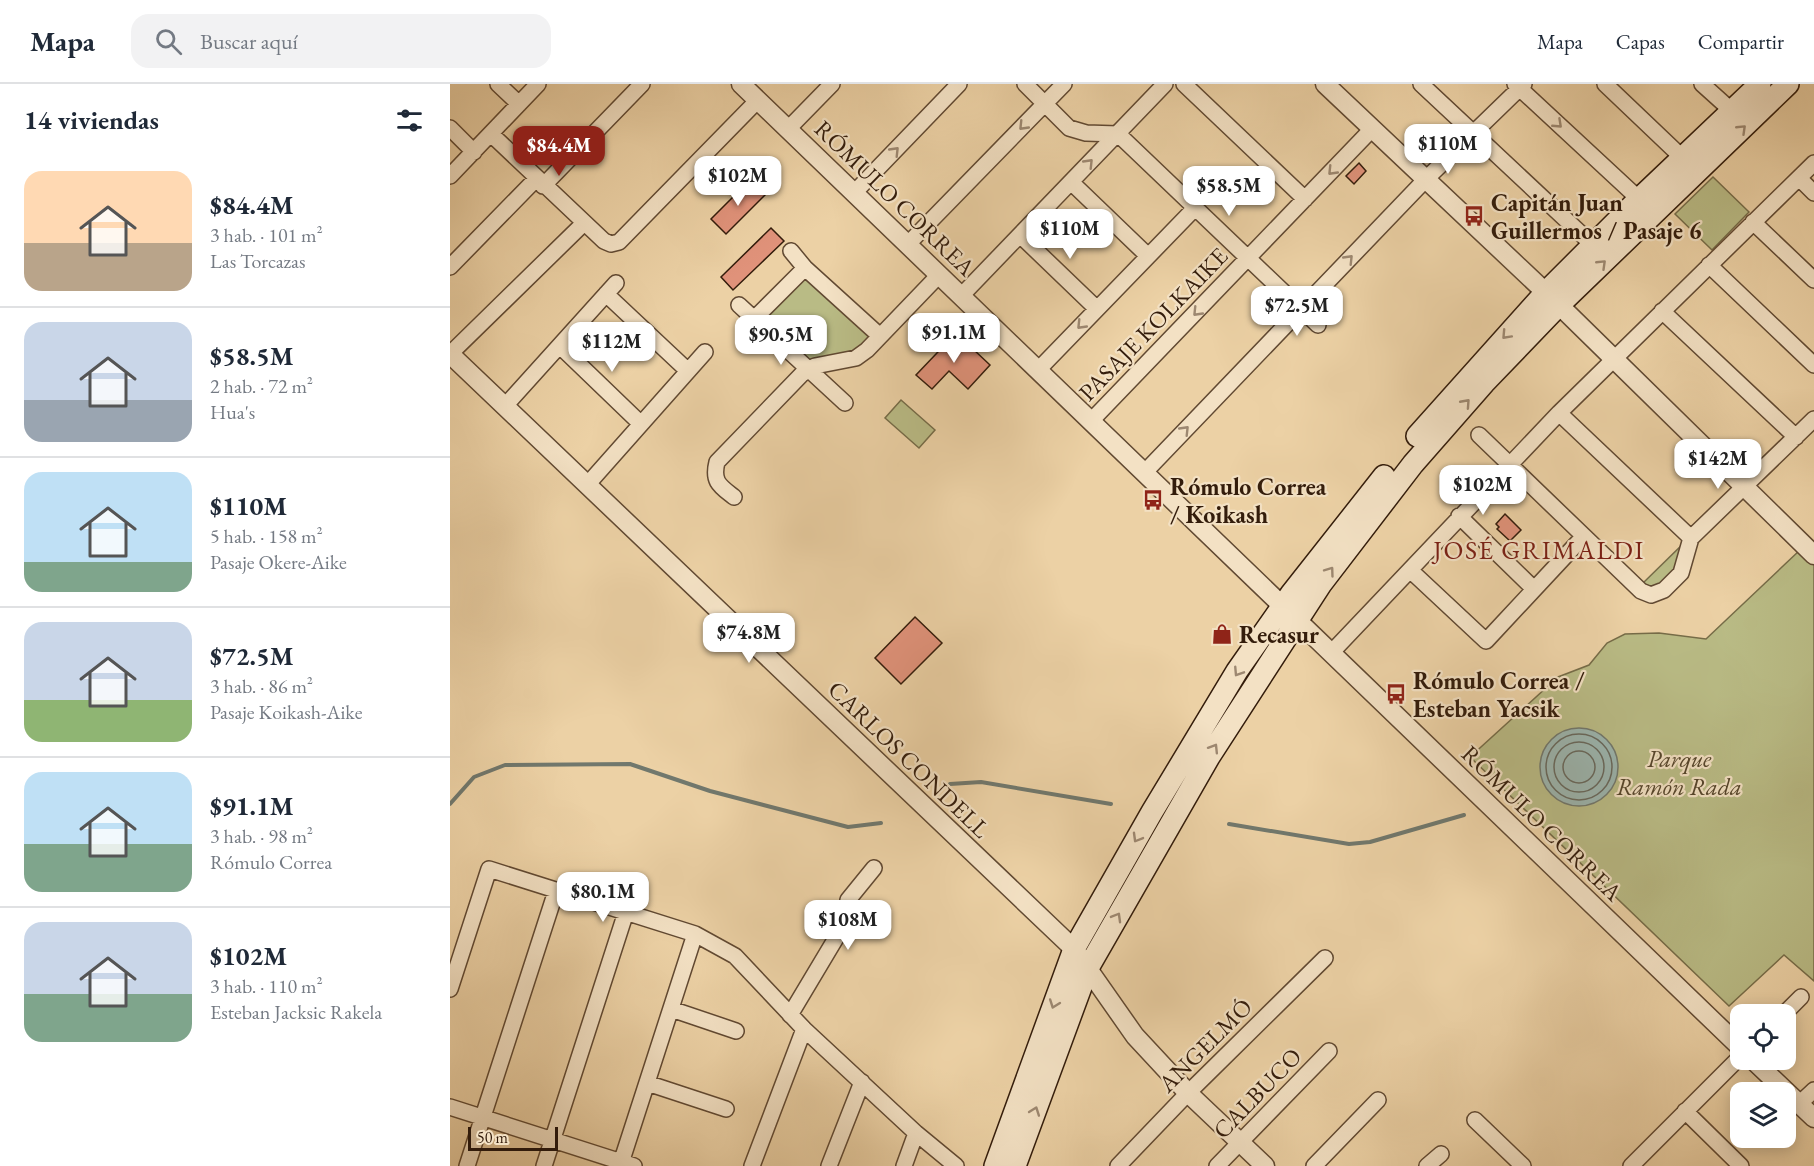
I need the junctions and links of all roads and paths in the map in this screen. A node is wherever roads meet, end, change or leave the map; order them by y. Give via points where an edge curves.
1 (498, 84) edge
2 (538, 84) edge
3 (642, 84) edge
4 (741, 84) edge
5 (832, 84) edge
6 (958, 84) edge
7 (1025, 84) edge
8 (1064, 84) edge
9 (1165, 84) edge
10 (1184, 84) edge
11 (1325, 84) edge
12 (1421, 84) edge
13 (1605, 84) edge
14 (1702, 84) edge
15 (1760, 84) edge
16 (1788, 84) edge
17 (1520, 85) edge
18 (758, 100) junction
19 (519, 104) junction
20 (1045, 104) junction
21 (1732, 111) junction
22 (450, 128) edge
23 (788, 129) junction
24 (1372, 129) junction
25 (1473, 133) junction
26 (491, 134) junction
27 (1118, 134) junction
28 (474, 152) junction
29 (1814, 163) edge
30 (1691, 165) junction
31 (450, 176) edge
32 (1799, 178) junction
33 (1426, 179) junction
34 (540, 182) junction
35 (1071, 182) junction
36 (854, 193) junction
37 (1814, 193) edge
38 (1305, 199) junction
39 (1640, 199) junction
40 (1195, 208) junction
41 (1753, 222) junction
42 (584, 223) junction
43 (1020, 235) junction
44 (908, 244) junction
45 (1593, 245) junction
46 (790, 251) dead end
47 (1148, 256) junction
48 (1248, 258) junction
49 (1709, 266) junction
50 (450, 267) edge
51 (805, 267) junction
52 (939, 275) junction
53 (1814, 280) edge
54 (961, 296) junction
55 (1553, 299) junction
56 (739, 305) dead end
57 (1097, 309) junction
58 (1301, 309) junction
59 (1662, 311) junction
60 (754, 319) junction
61 (1318, 325) dead end
62 (880, 336) junction
63 (560, 346) junction
64 (705, 352) dead end
65 (450, 354) edge
66 (1613, 358) junction
67 (1814, 365) edge
68 (809, 369) junction
69 (1038, 370) junction
70 (688, 371) junction
71 (845, 403) dead end
72 (505, 406) junction
73 (1559, 413) junction
74 (1814, 419) edge
75 (1091, 421) junction
76 (641, 424) junction
77 (1479, 435) dead end
78 (1796, 437) junction
79 (1510, 465) junction
80 (1144, 472) junction
81 (587, 485) junction
82 (1745, 487) junction
83 (734, 497) dead end
84 (1459, 516) junction
85 (1583, 537) junction
86 (1691, 538) junction
87 (1813, 553) edge
88 (1410, 570) junction
89 (1534, 589) junction
90 (1289, 612) junction
91 (1331, 653) junction
92 (874, 868) dead end
93 (556, 891) junction
94 (626, 912) junction
95 (695, 934) junction
96 (1074, 949) junction
97 (1325, 958) dead end
98 (1088, 968) junction
99 (450, 989) edge
100 (1801, 997) dead end
101 (1794, 1004) edge
102 (671, 1009) junction
103 (790, 1015) junction
104 (804, 1029) junction
105 (736, 1031) dead end
106 (1730, 1037) edge
107 (1329, 1052) dead end
108 (1730, 1066) edge
109 (1763, 1070) edge
110 (862, 1082) junction
111 (647, 1083) junction
112 (1814, 1090) edge
113 (1188, 1093) junction
114 (1378, 1100) dead end
115 (1799, 1104) junction
116 (450, 1107) edge
117 (726, 1109) dead end
118 (1685, 1111) junction
119 (483, 1117) junction
120 (1814, 1118) edge
121 (1475, 1120) dead end
122 (916, 1133) junction
123 (553, 1140) junction
124 (1241, 1143) junction
125 (1441, 1154) dead end
126 (625, 1165) edge
127 (467, 1166) edge
128 (544, 1166) edge
129 (752, 1166) edge
130 (829, 1166) edge
131 (904, 1166) edge
132 (956, 1166) edge
133 (994, 1166) edge
134 (1015, 1166) edge
135 (1118, 1166) edge
136 (1217, 1166) edge
137 (1265, 1166) edge
138 (1314, 1166) edge
139 (1427, 1166) edge
140 (1523, 1166) edge
141 (1631, 1166) edge
142 (1741, 1166) edge

1 - 19 street
2 - 19 street
3 - 34 street
4 - 18 street, RÓMULO CORREA
5 - 23 street
36 -> 6 street
7 - 20 street
8 - 20 street
9 - 27 street
10 - 38 street
11 - 24 street
12 - 25 street
13 - 30 street
14 - 21 street
15 - 21 main road
30 -> 16 main road
17 - 25 street
17 -> 39 street
18 - 23 street, RÓMULO CORREA
18 - 42 street via 619,242 604,241
19 - 26 street
20 - 27 street via 1077,132
20 -> 44 street
21 - 30 main road
22 - 28 street
23 - 36 street, RÓMULO CORREA
24 - 33 street
24 -> 38 street, PASAJE KOLKAIKE
25 - 33 street
25 - 45 street
26 - 28 street
26 - 34 street
35 -> 27 street
27 - 40 street
28 - 31 street
29 - 32 street
30 - 39 main road
55 -> 30 main road
32 - 37 street
32 - 41 street
33 - 55 street
58 -> 33 street
34 - 42 street
34 - 50 street
35 - 43 street
35 - 47 street
36 - 44 street, RÓMULO CORREA
38 - 48 street, PASAJE KOLKAIKE
39 - 45 main road
40 - 47 street
40 - 48 street
41 - 49 street
41 - 53 street
42 - 65 street
43 - 54 street
43 - 57 street
44 - 52 street, RÓMULO CORREA
45 - 55 main road
46 - 51 street
47 - 57 street
48 - 58 street
48 -> 75 street, PASAJE KOLKAIKE
49 - 59 street
49 - 67 street
51 - 60 street
51 - 62 street
52 - 54 street, RÓMULO CORREA
52 - 62 street
54 - 69 street, RÓMULO CORREA
55 - 66 street
55 - 90 main road
56 - 60 street
57 -> 69 street
58 - 61 street
80 -> 58 street
59 - 66 street
59 - 78 street
60 - 68 street
62 - 68 street via 856,358
63 - 70 street via 611,288
63 - 72 street
63 - 76 street
64 - 70 street
65 - 72 street, CARLOS CONDELL
66 - 73 street
66 - 82 street
68 - 71 street
68 - 83 street via 717,462 714,474 718,484
69 - 75 street, RÓMULO CORREA
70 - 76 street
72 - 81 street, CARLOS CONDELL
73 - 79 street
73 - 86 street
74 - 78 street
75 - 80 street, RÓMULO CORREA
76 - 81 street
77 - 79 street
78 - 82 street
79 - 84 street
79 - 85 street
80 - 90 street, RÓMULO CORREA
81 - 96 street, CARLOS CONDELL
82 - 86 street
82 - 87 street
84 - 88 street
84 - 89 street
85 - 86 street via 1641,591 1651,595 1664,590 1681,573
85 - 89 street
88 - 89 street via 1486,641
88 - 91 street
90 - 91 street, RÓMULO CORREA
90 -> 96 main road via 1238,671
98 -> 90 main road
91 - 106 street, RÓMULO CORREA
92 - 103 street via 848,900 845,923
93 - 94 street
93 - 99 street via 489,869
93 - 119 street
94 - 95 street
94 - 123 street
95 - 102 street
95 - 103 street via 735,956
96 - 98 street, CARLOS CONDELL
96 -> 133 main road
97 - 113 street, ANGELMÓ
98 - 113 street, CARLOS CONDELL via 1135,1036
134 -> 98 main road
100 - 101 street
102 - 105 street
102 - 111 street
103 - 104 street
104 - 110 street
104 - 129 street
107 - 124 street, CALBUCO
108 - 118 street
109 - 115 street
110 - 122 street
110 - 130 street
111 - 117 street
111 - 126 street
112 - 115 street
113 - 124 street, CARLOS CONDELL
113 - 135 street, ANGELMÓ
114 - 138 street
115 - 120 street
116 - 119 street
118 - 141 street
118 - 142 street
119 - 123 street
119 - 127 street
121 - 140 street
122 - 131 street
122 - 132 street
123 - 126 street
123 - 128 street
124 - 136 street, CALBUCO
124 - 137 street, CARLOS CONDELL
125 - 139 street

